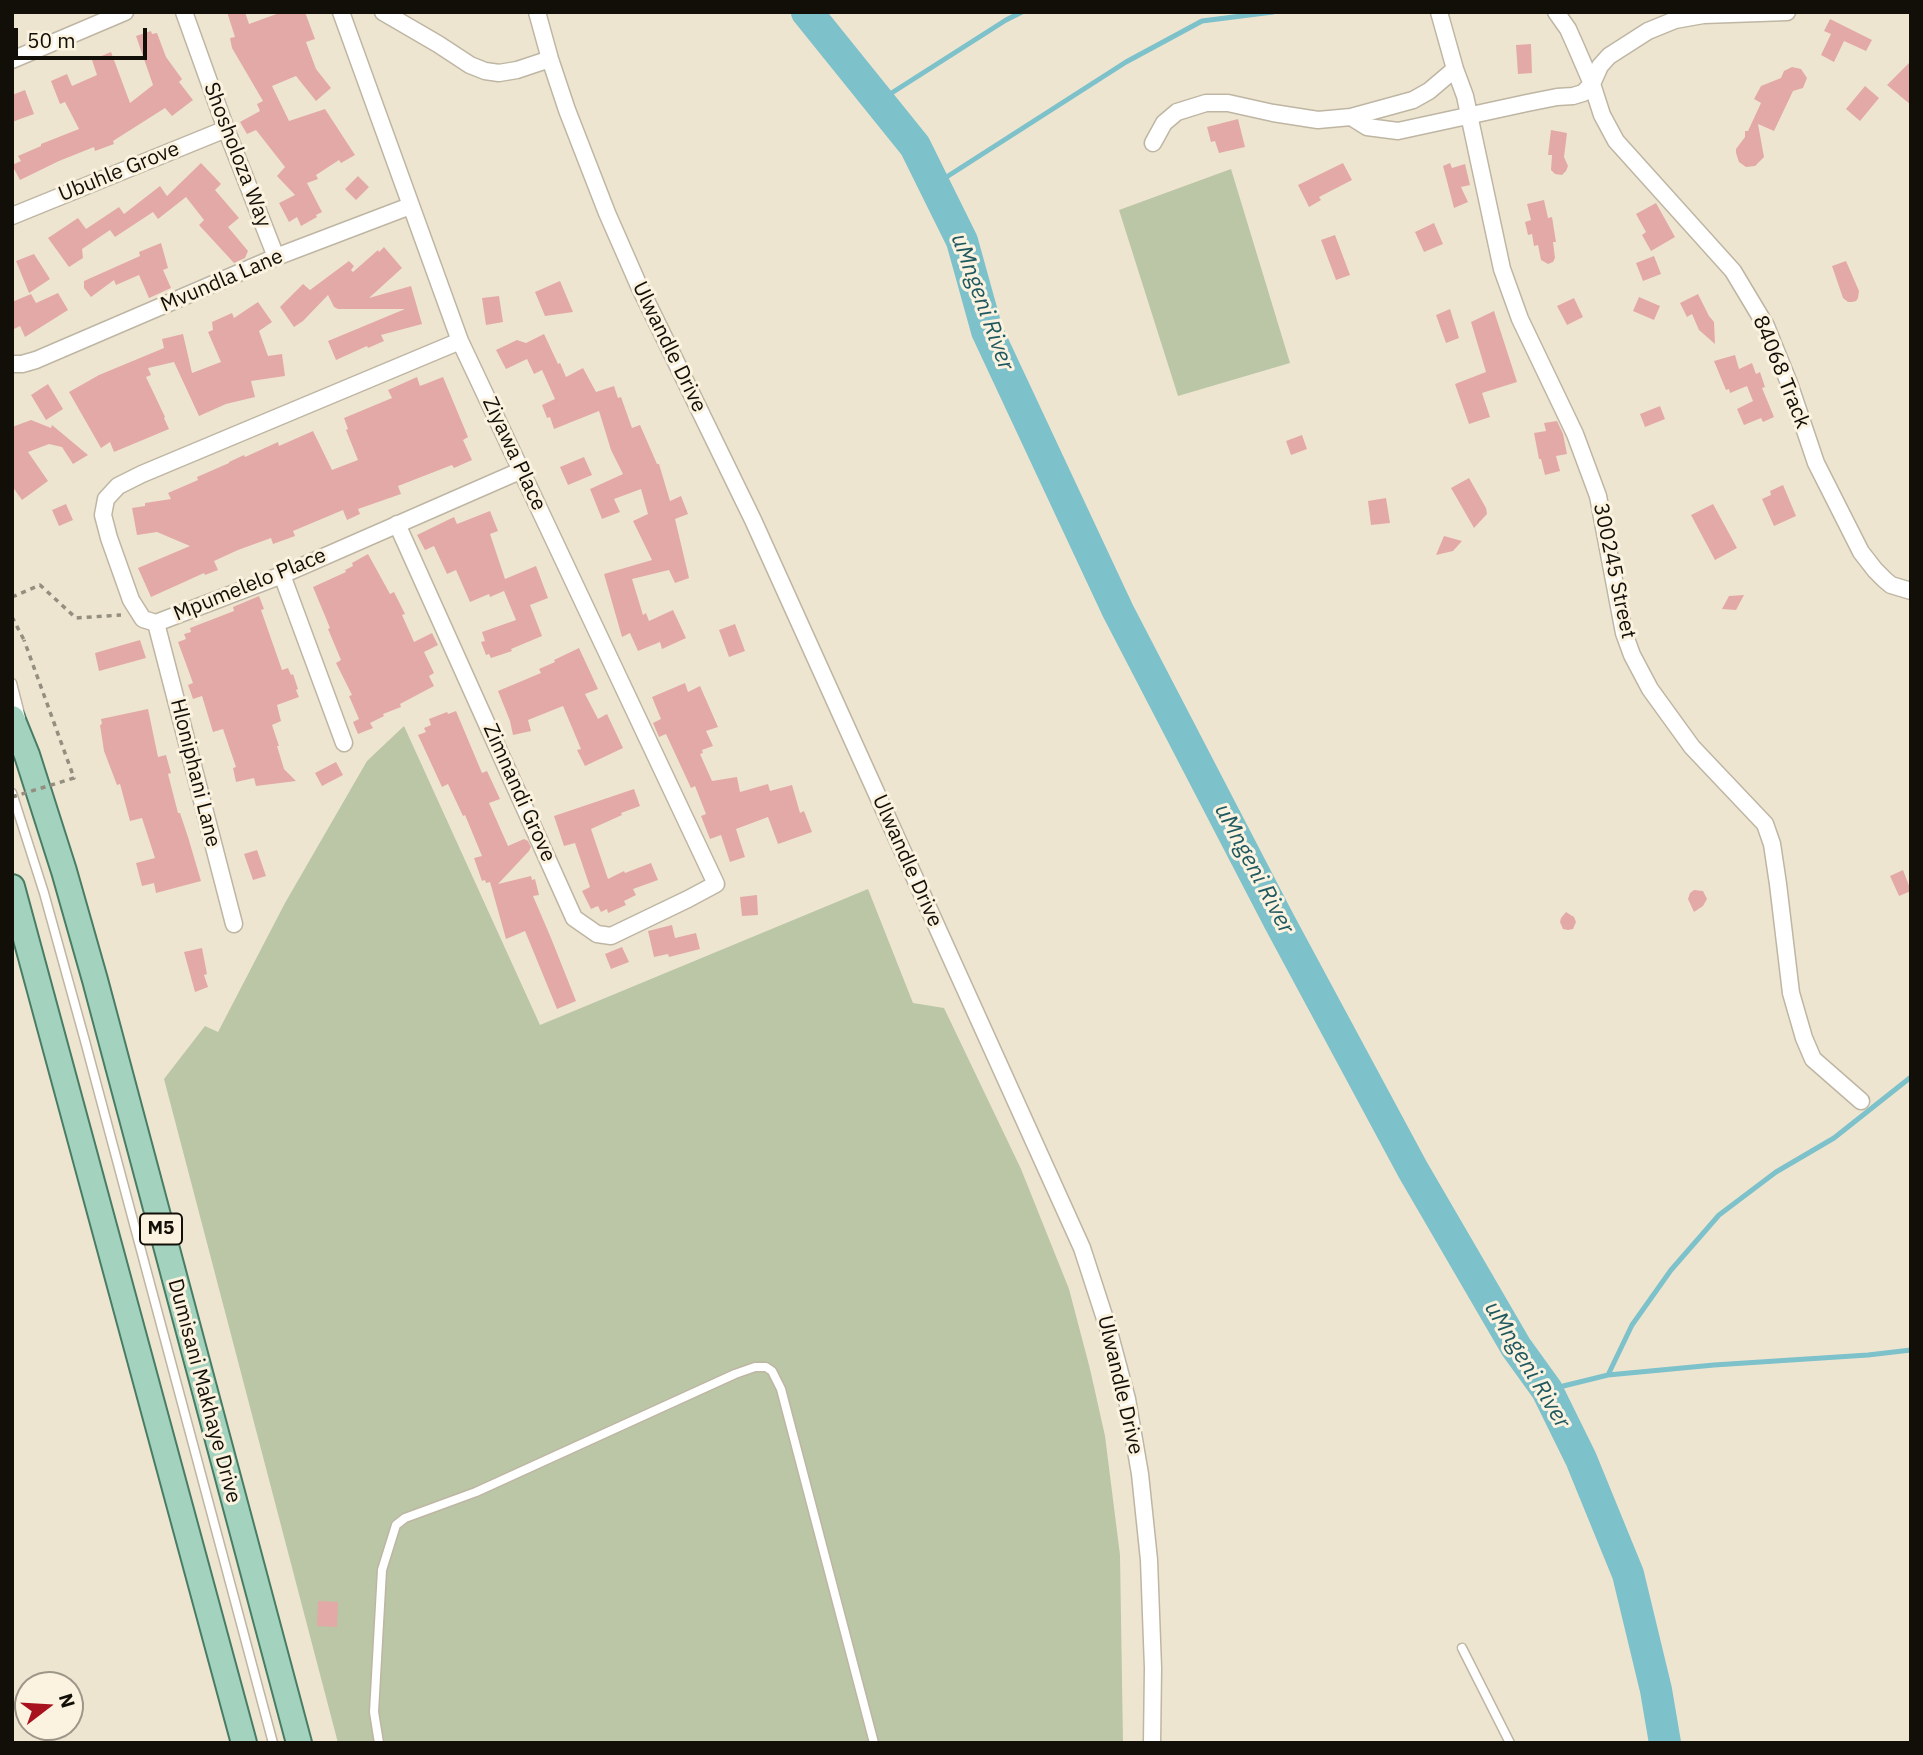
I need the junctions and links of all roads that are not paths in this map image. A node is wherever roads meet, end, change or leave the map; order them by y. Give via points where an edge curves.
1 (125, 12) edge
2 (184, 12) edge
3 (341, 12) edge
4 (383, 12) edge
5 (537, 12) edge
6 (1439, 12) edge
7 (1556, 12) edge
8 (1787, 12) edge
9 (551, 59) junction
10 (12, 60) edge
11 (1455, 69) junction
12 (1592, 84) junction
13 (1468, 116) junction
14 (1352, 117) junction
15 (226, 129) junction
16 (1153, 143) dead end
17 (410, 206) junction
18 (12, 216) edge
19 (276, 257) junction
20 (460, 341) junction
21 (12, 364) edge
22 (522, 470) junction
23 (397, 524) junction
24 (282, 575) junction
25 (1911, 591) edge
26 (156, 623) junction
27 (12, 683) edge
28 (12, 718) edge
29 (344, 743) dead end
30 (27, 755) junction
31 (12, 795) edge
32 (716, 884) joint
33 (12, 887) edge
34 (234, 924) dead end
35 (1861, 1101) dead end
36 (1462, 1648) dead end
37 (244, 1743) edge
38 (273, 1743) edge
39 (299, 1743) edge
40 (379, 1743) edge
41 (874, 1743) edge
42 (1152, 1743) edge
43 (1510, 1743) edge

1 - 10 street
2 - 15 street, Shosholoza Way
3 - 17 street, Ziyawa Place
4 - 9 street via 485,71 517,70
5 - 9 street, Ulwandle Drive
6 - 11 street, 300245 Street
7 - 12 street, 84068 Track
8 - 12 street via 1675,20 1609,56
9 - 42 street, Ulwandle Drive via 639,286 753,520 1082,1248 1127,1399 1140,1474 1149,1560
11 - 13 street, 300245 Street
11 - 14 street via 1413,100
12 - 13 street via 1573,96
12 - 25 street, 84068 Track via 1616,141 1733,271 1766,326 1816,463 1861,552 1891,585
13 - 14 street via 1398,131 1367,127
13 - 35 street, 300245 Street via 1502,269 1598,496 1632,655 1692,747 1765,824 1772,844 1791,993 1804,1038 1813,1059
14 - 16 street via 1318,120 1214,102 1177,112 1164,123
15 - 18 street, Ubuhle Grove
15 - 19 street, Shosholoza Way
17 - 19 street, Mvundla Lane
17 - 20 street, Ziyawa Place
19 - 21 street, Mvundla Lane via 36,360
20 - 22 street, Ziyawa Place
20 - 26 street, Mpumelelo Place via 118,486 106,499 103,514 109,538 131,600 143,619
22 - 23 street, Mpumelelo Place
22 - 32 street, Ziyawa Place
23 - 24 street, Mpumelelo Place
23 - 32 street, Zimnandi Grove via 574,918 597,934 611,936
24 - 26 street, Mpumelelo Place
24 - 29 street
26 - 34 street, Hloniphani Lane
27 - 30 lane
28 - 30 main road, Dumisani Makhaye Drive / M5
30 - 39 main road, Dumisani Makhaye Drive / M5 via 95,981
31 - 38 lane via 72,992
33 - 37 main road, M5
36 - 43 lane
40 - 41 lane via 374,1712 382,1570 396,1525 755,1367 772,1371 781,1389

